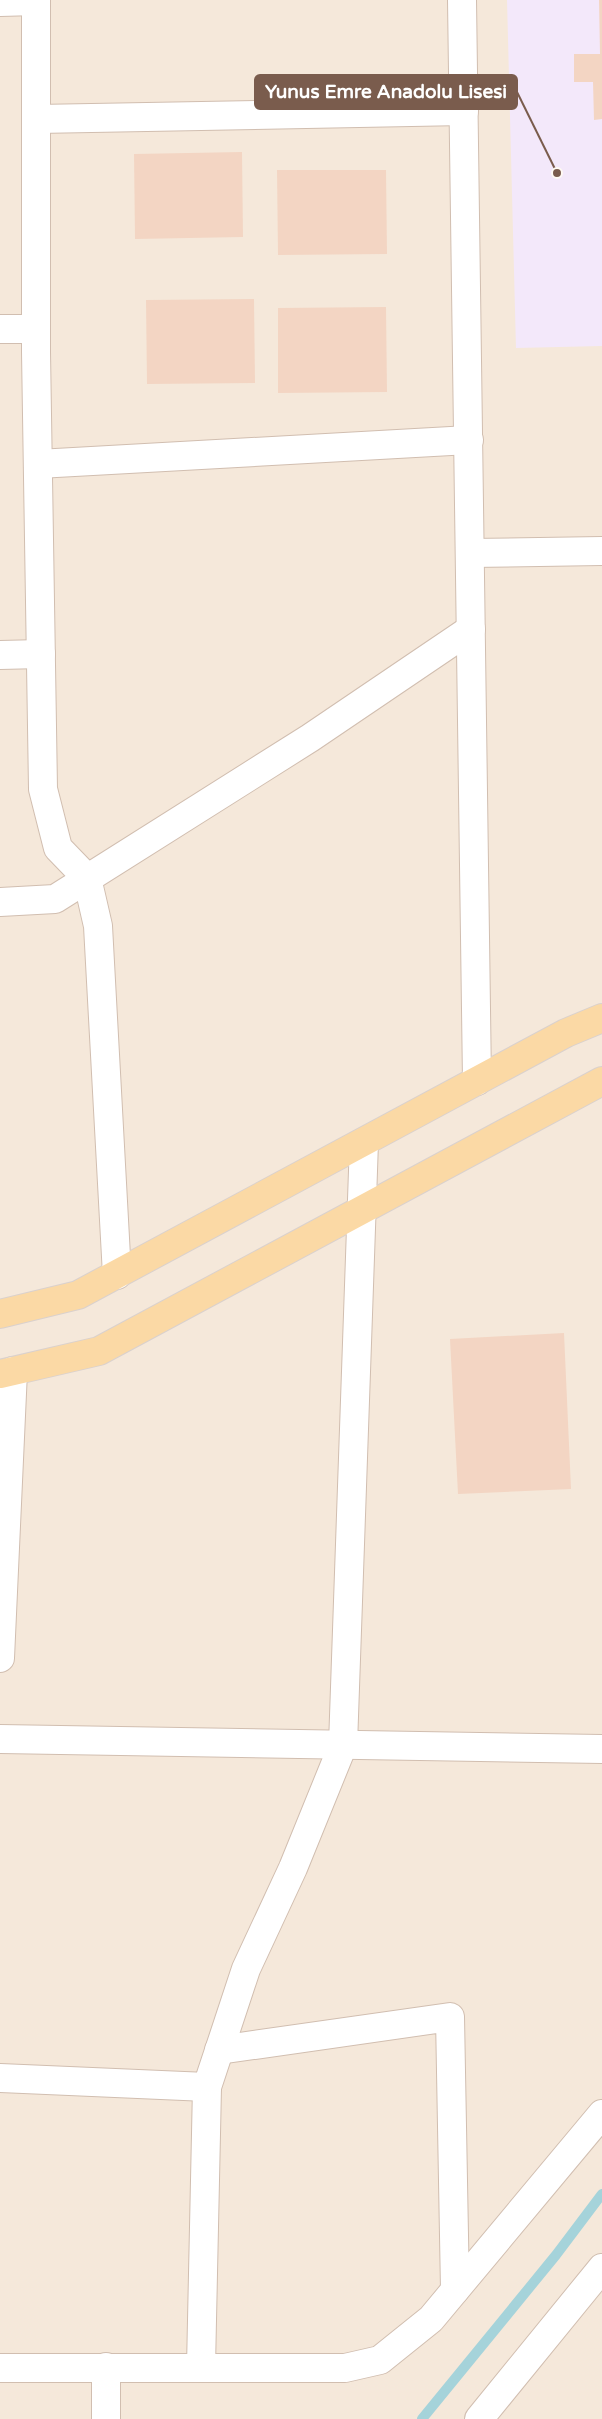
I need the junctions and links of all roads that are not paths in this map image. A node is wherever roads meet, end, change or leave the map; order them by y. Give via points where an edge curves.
1 (36, 0) edge
2 (462, 0) edge
3 (0, 2) edge
4 (464, 111) junction
5 (36, 119) junction
6 (0, 329) edge
7 (36, 329) junction
8 (469, 440) junction
9 (38, 464) junction
10 (602, 551) edge
11 (470, 553) junction
12 (471, 628) junction
13 (41, 654) junction
14 (0, 655) edge
15 (87, 878) junction
16 (0, 902) edge
17 (602, 1018) edge
18 (477, 1081) junction
19 (602, 1081) edge
20 (364, 1142) junction
21 (361, 1210) junction
22 (117, 1275) junction
23 (0, 1314) edge
24 (7, 1372) edge
25 (0, 1658) edge
26 (0, 1739) edge
27 (343, 1745) junction
28 (602, 1749) edge
29 (219, 2050) junction
30 (0, 2078) edge
31 (207, 2087) junction
32 (602, 2114) edge
33 (602, 2268) edge
34 (455, 2290) junction
35 (106, 2367) junction
36 (201, 2367) junction
37 (0, 2368) edge
38 (106, 2419) edge
39 (479, 2419) edge

1 - 3 street
1 - 5 street
2 - 4 street
4 - 5 street
4 - 8 street
5 - 7 street
6 - 7 street
7 - 9 street
8 - 9 street
8 - 11 street
9 - 13 street
10 - 11 street
11 - 12 street
12 - 15 street via 310,738
12 - 18 street
13 - 14 street
13 - 15 street via 43,789 58,848
15 - 16 street via 55,899
15 - 22 street via 98,926
17 - 18 main road via 566,1033
18 - 20 main road
19 - 21 main road
20 - 21 street
20 - 22 main road
21 - 24 main road via 99,1351
21 - 27 street
22 - 23 main road via 78,1296
24 - 25 street
26 - 27 street
27 - 28 street
27 - 29 street via 293,1868 246,1969
29 - 31 street
29 - 34 street via 450,2017
30 - 31 street
31 - 36 street
32 - 34 street
33 - 39 street
34 - 36 street via 431,2319 380,2360 345,2368
35 - 36 street
35 - 37 street
35 - 38 street

